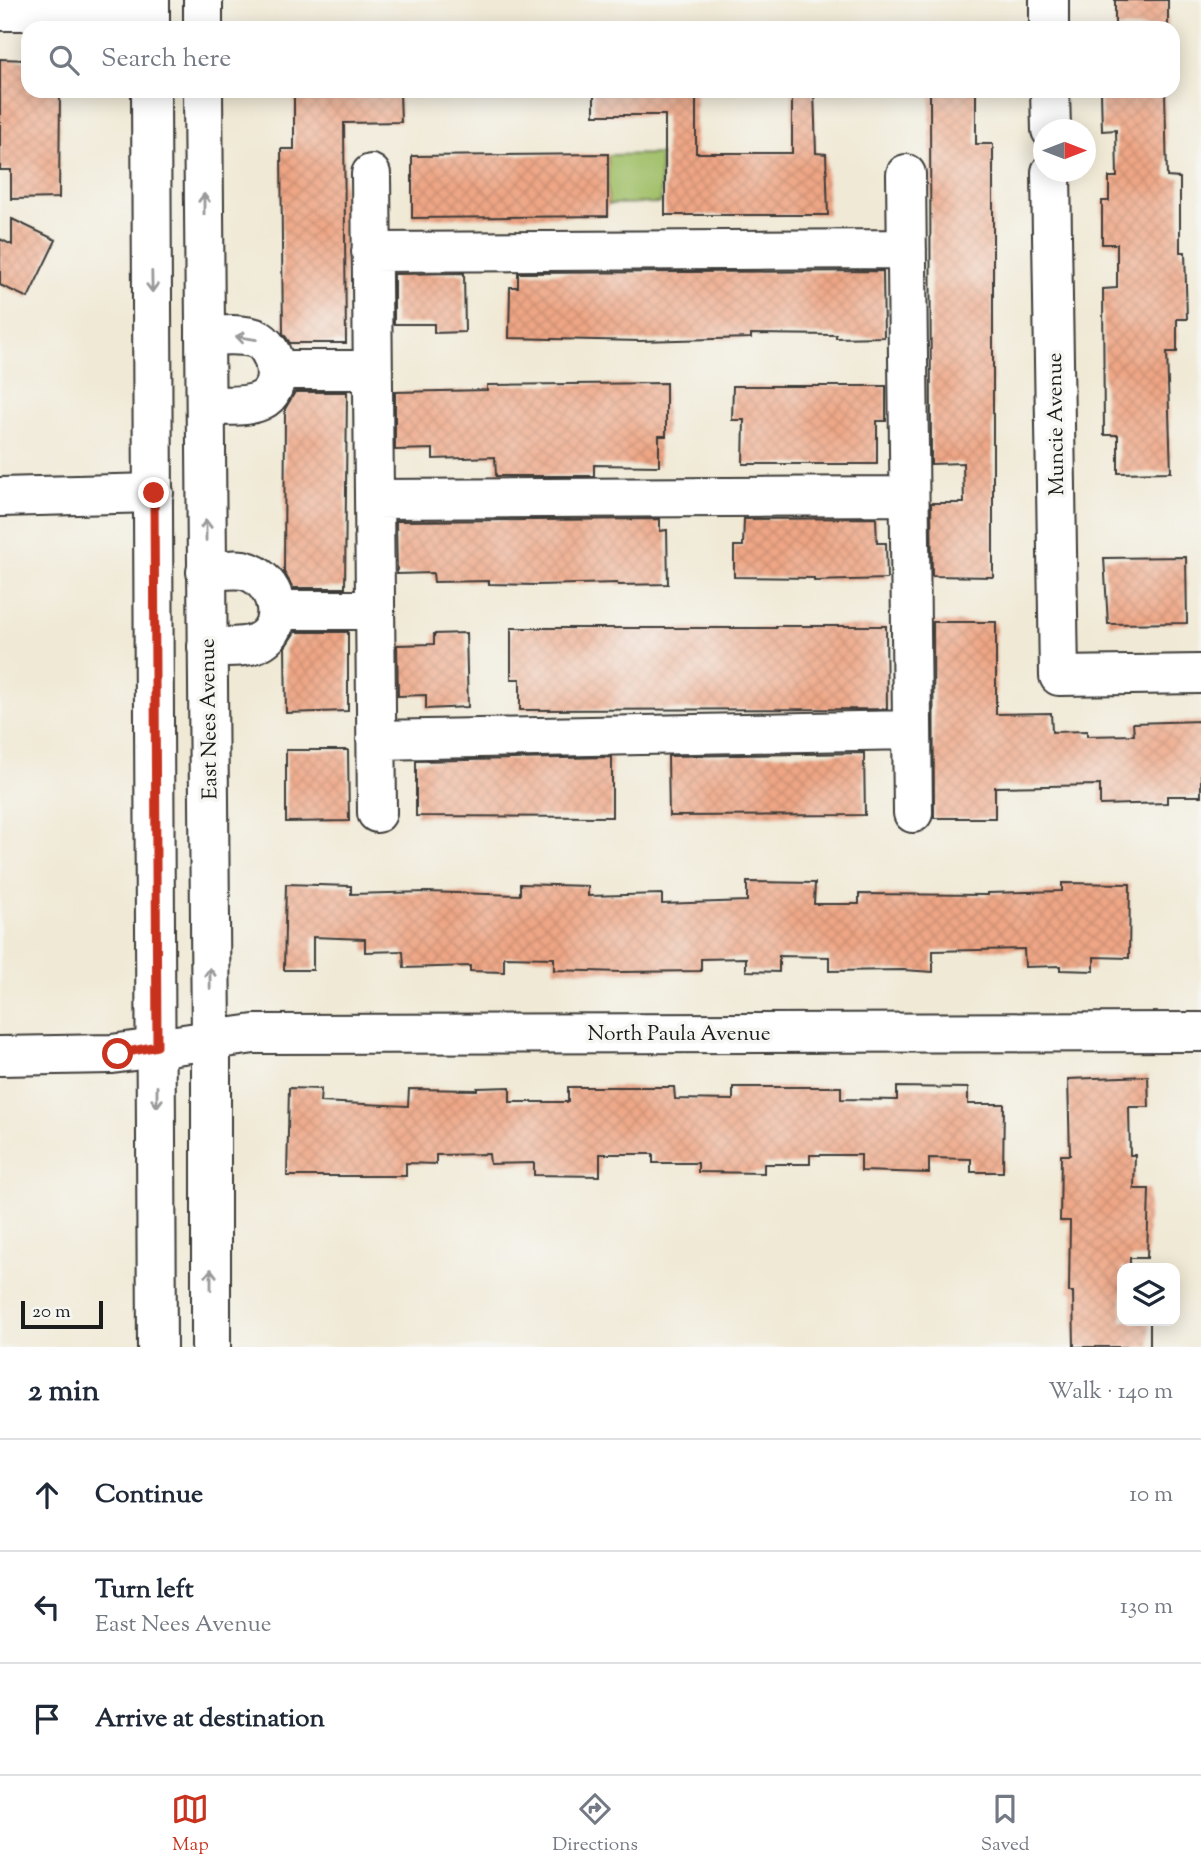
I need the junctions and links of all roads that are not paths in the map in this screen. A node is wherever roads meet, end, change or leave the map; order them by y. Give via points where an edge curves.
1 (203, 0) edge
2 (1049, 0) edge
3 (0, 11) edge
4 (155, 17) edge
5 (203, 21) edge
6 (1049, 21) edge
7 (151, 98) edge
8 (178, 98) edge
9 (204, 98) edge
10 (1050, 98) edge
11 (1051, 119) edge
12 (371, 174) dead end
13 (906, 174) dead end
14 (1051, 182) edge
15 (907, 249) junction
16 (371, 253) junction
17 (205, 336) junction
18 (276, 370) junction
19 (373, 370) junction
20 (206, 406) junction
21 (154, 493) junction
22 (909, 496) junction
23 (0, 498) edge
24 (374, 499) junction
25 (206, 572) junction
26 (278, 610) junction
27 (375, 610) junction
28 (207, 647) junction
29 (1201, 674) edge
30 (912, 730) junction
31 (376, 740) junction
32 (377, 813) dead end
33 (912, 813) dead end
34 (1201, 1032) edge
35 (211, 1039) junction
36 (157, 1046) junction
37 (0, 1056) edge
38 (157, 1347) edge
39 (211, 1347) edge

1 - 5 street
2 - 6 street
3 - 4 street
7 -> 21 street
8 - 17 street via 178,230
17 -> 9 street, East Nees Avenue
10 - 11 street
12 - 16 street
13 - 15 street
14 - 29 street, Muncie Avenue via 1059,676
15 - 16 street
15 - 22 street
16 - 19 street
18 -> 17 street via 274,358 254,338
17 - 20 street, East Nees Avenue
18 - 19 street
18 - 20 street via 274,387 266,398
19 - 24 street
25 -> 20 street, East Nees Avenue
21 - 23 street
21 - 36 street
22 - 24 street
22 - 30 street
24 - 27 street
25 - 26 street via 243,570 262,579
25 - 28 street, East Nees Avenue
26 - 27 street
26 - 28 street via 268,633 256,643
27 - 31 street
35 -> 28 street, East Nees Avenue
30 - 31 street
30 - 33 street
31 - 32 street
34 - 35 street, North Paula Avenue via 254,1034
35 - 36 street, North Paula Avenue
39 -> 35 street, East Nees Avenue
36 - 37 street, North Paula Avenue via 112,1054
36 -> 38 street

